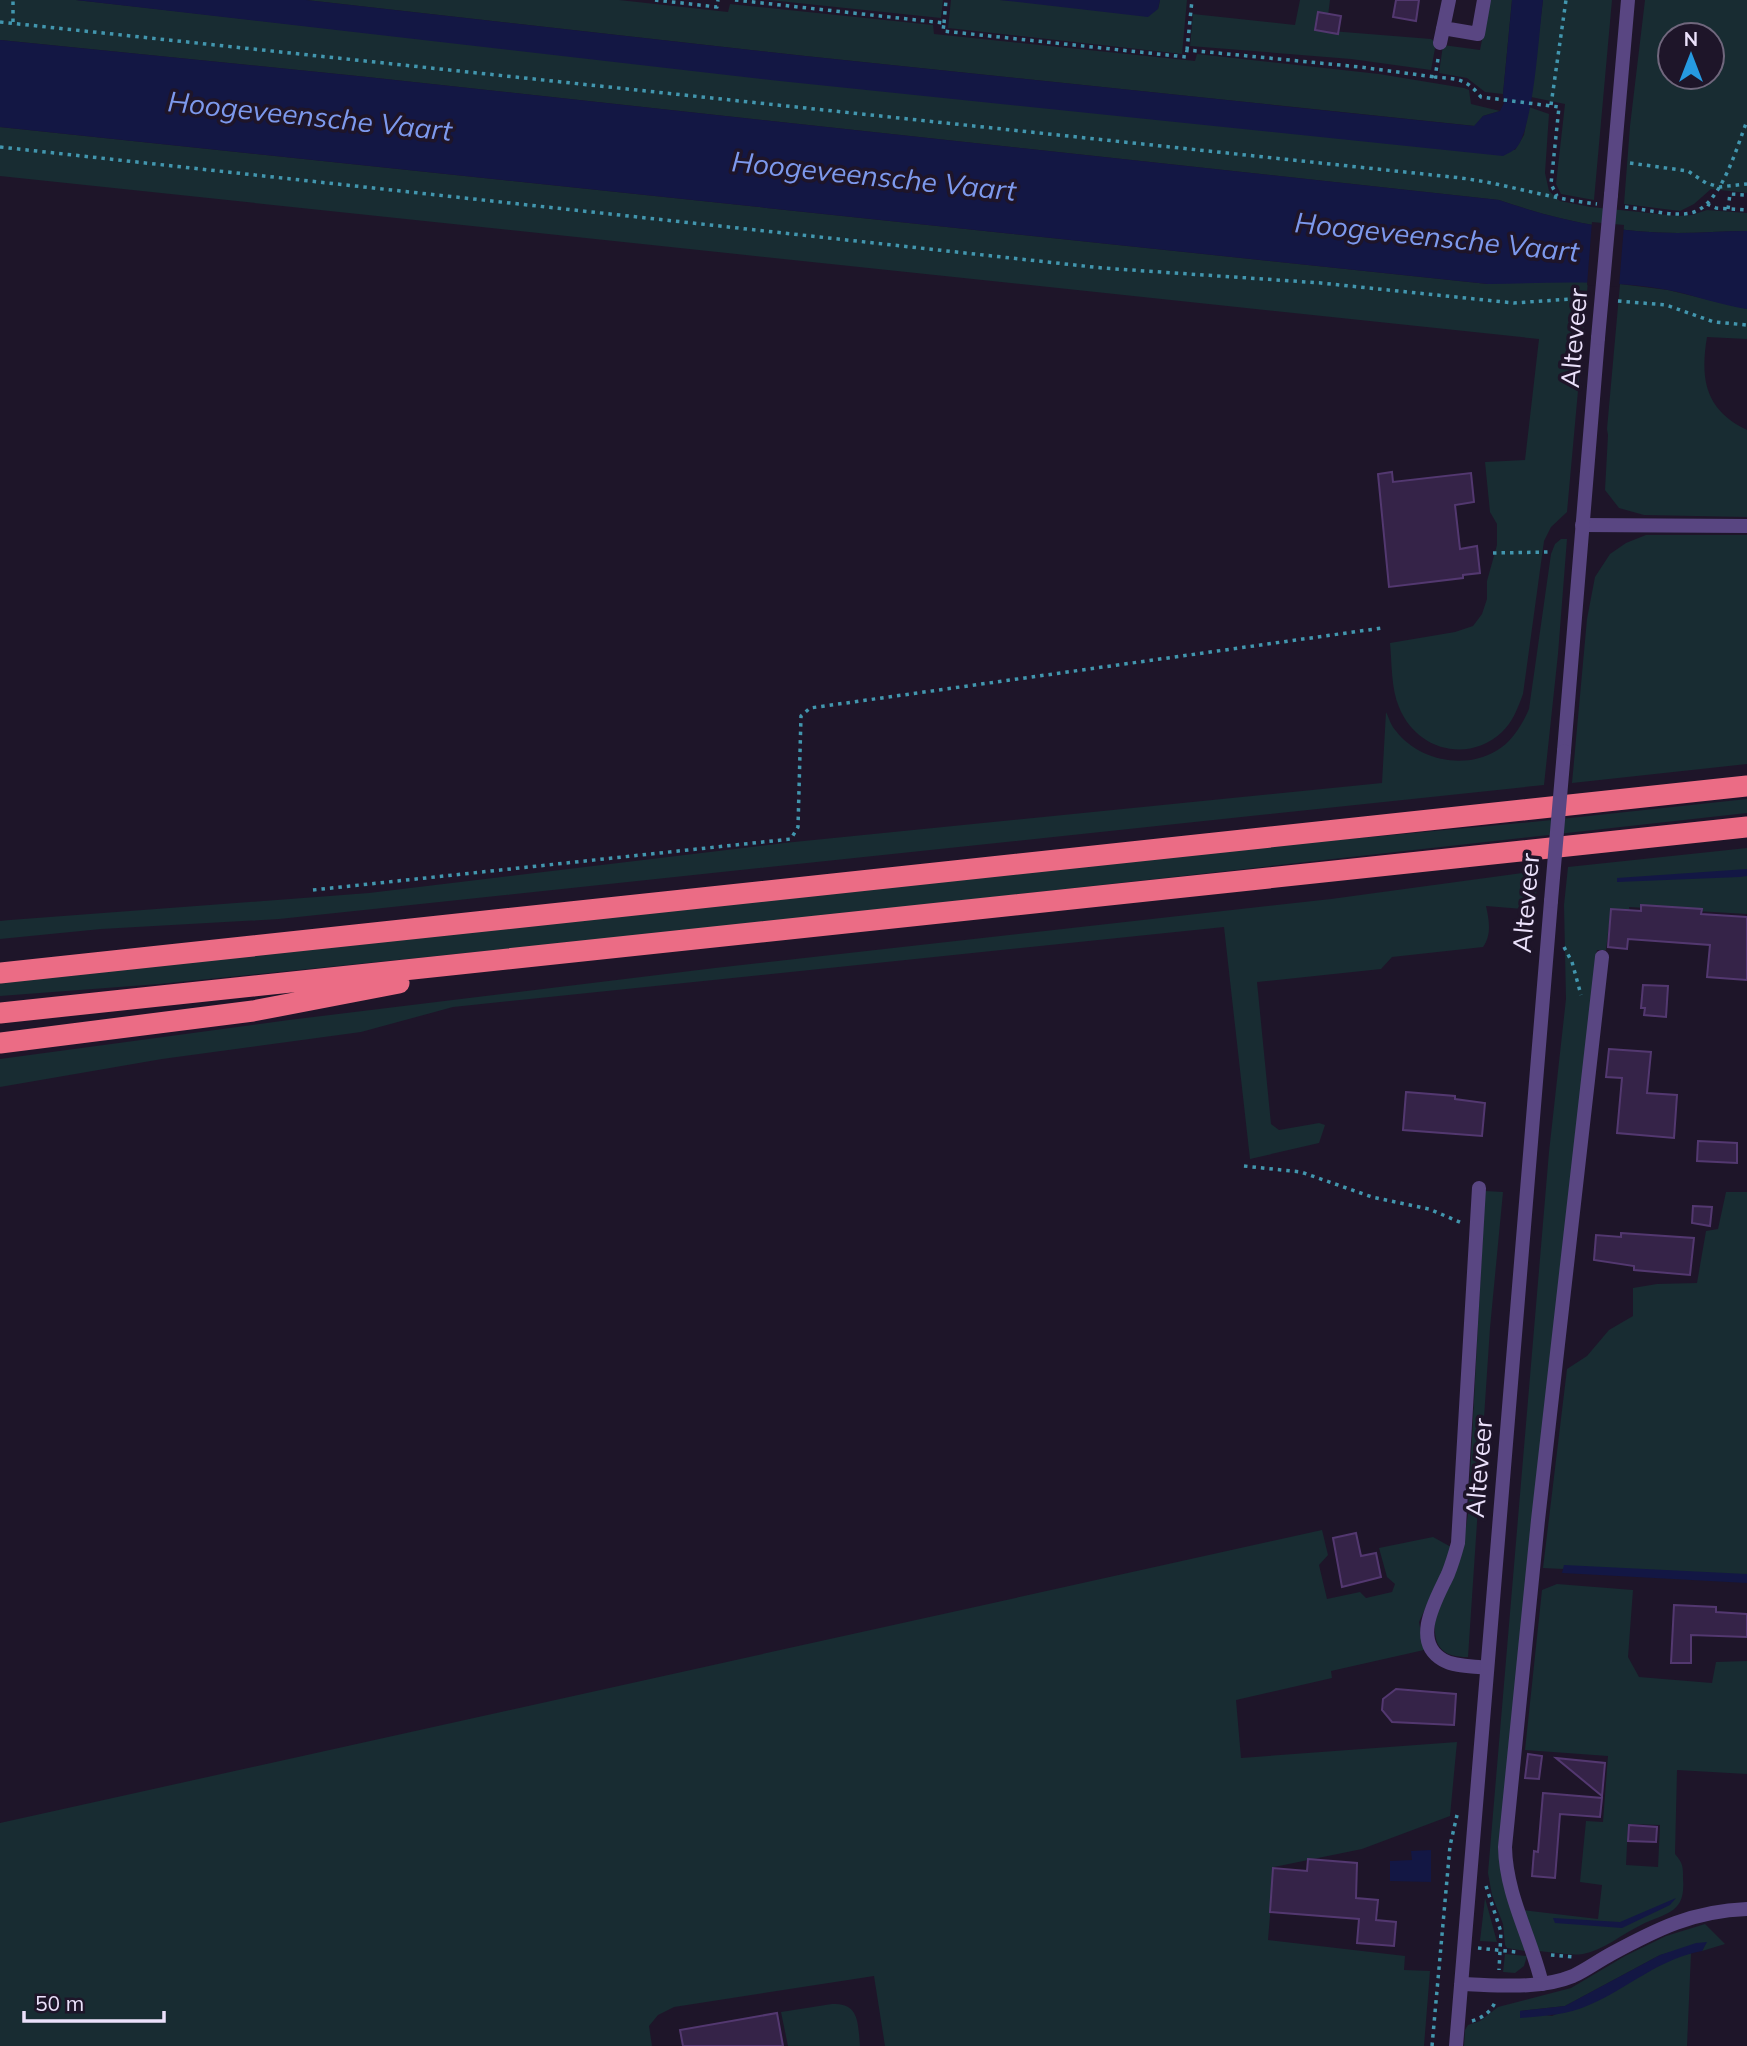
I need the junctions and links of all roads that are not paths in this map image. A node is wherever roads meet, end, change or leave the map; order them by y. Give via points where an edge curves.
1 (1450, 0) edge
2 (1484, 0) edge
3 (1628, 0) edge
4 (1582, 525) junction
5 (1747, 526) edge
6 (1747, 786) edge
7 (1747, 827) edge
8 (549, 955) junction
9 (1602, 957) dead end
10 (0, 973) edge
11 (0, 1013) edge
12 (0, 1043) edge
13 (1479, 1188) dead end
14 (1487, 1668) junction
15 (1747, 1909) edge
16 (1461, 1984) junction
17 (1542, 1984) junction
18 (1456, 2046) edge

1 - 2 street via 1442,35 1478,34
3 - 4 street, Alteveer, bridge
4 - 5 street
4 - 14 street, Alteveer, bridge
6 - 10 highway
7 - 8 highway
8 - 11 highway
8 - 12 highway via 253,1011
9 - 17 street via 1505,1847 1510,1889
13 - 14 street, Alteveer via 1458,1542 1427,1627 1430,1644 1443,1660
14 - 16 street, Alteveer
15 - 17 street via 1684,1918 1575,1975
16 - 17 street
16 - 18 street, Alteveer

